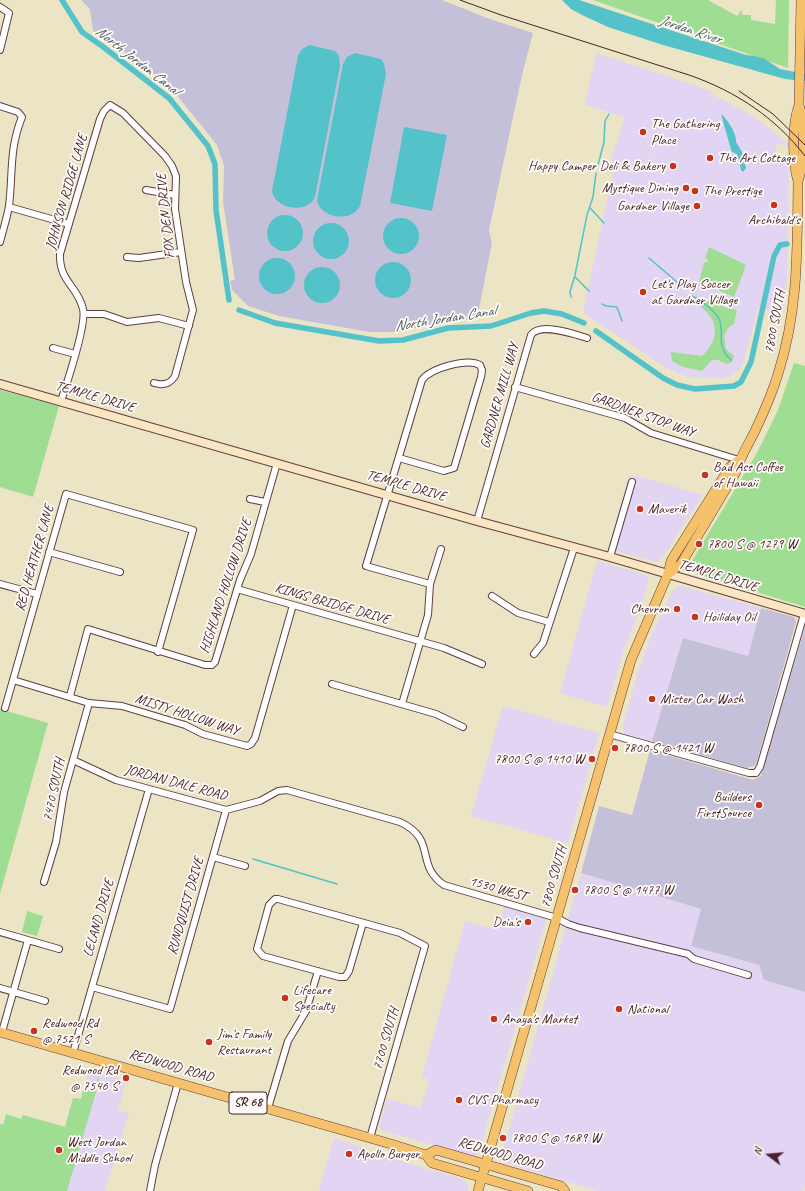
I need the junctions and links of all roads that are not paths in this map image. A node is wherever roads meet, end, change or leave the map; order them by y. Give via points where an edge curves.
1 (800, 0) edge
2 (0, 7) edge
3 (0, 50) edge
4 (110, 105) joint
5 (0, 106) edge
6 (146, 190) dead end
7 (175, 195) junction
8 (9, 207) junction
9 (69, 224) junction
10 (0, 242) edge
11 (181, 252) junction
12 (127, 257) dead end
13 (84, 314) junction
14 (189, 326) junction
15 (587, 338) dead end
16 (53, 348) dead end
17 (75, 354) junction
18 (154, 383) dead end
19 (0, 384) edge
20 (516, 387) junction
21 (61, 401) junction
22 (399, 458) junction
23 (739, 460) junction
24 (277, 463) junction
25 (632, 482) dead end
26 (388, 494) junction
27 (250, 499) dead end
28 (265, 502) junction
29 (477, 521) junction
30 (574, 548) junction
31 (441, 549) dead end
32 (49, 552) junction
33 (610, 557) junction
34 (120, 572) dead end
35 (668, 574) junction
36 (0, 584) edge
37 (430, 584) junction
38 (237, 589) junction
39 (38, 594) junction
40 (492, 596) dead end
41 (293, 605) junction
42 (805, 614) edge
43 (549, 622) junction
44 (420, 641) junction
45 (158, 652) junction
46 (534, 654) dead end
47 (482, 664) dead end
48 (13, 680) junction
49 (332, 684) dead end
50 (70, 696) junction
51 (89, 703) junction
52 (402, 704) junction
53 (5, 708) dead end
54 (463, 727) dead end
55 (609, 734) junction
56 (73, 760) junction
57 (149, 789) junction
58 (273, 793) joint
59 (226, 810) junction
60 (213, 857) junction
61 (245, 866) dead end
62 (44, 882) dead end
63 (557, 918) junction
64 (363, 923) junction
65 (0, 932) edge
66 (28, 940) junction
67 (59, 949) dead end
68 (318, 971) junction
69 (748, 975) dead end
70 (92, 987) junction
71 (0, 988) edge
72 (13, 992) junction
73 (45, 1001) dead end
74 (1, 1032) edge
75 (73, 1053) junction
76 (178, 1083) junction
77 (268, 1108) junction
78 (370, 1138) junction
79 (426, 1155) junction
80 (486, 1165) junction
81 (482, 1178) junction
82 (150, 1191) edge
83 (478, 1191) edge
84 (528, 1191) edge
85 (565, 1191) edge

1 - 23 main road, 7800 SOUTH via 799,105 803,115 803,135 802,170 798,181 797,273 788,336 768,401
2 - 3 street via 9,13
4 - 7 street, FOX DEN DRIVE via 123,113 172,166 177,182
4 - 9 street, JOHNSON RIDGE LANE via 100,119
5 - 8 street via 18,112 22,117 11,156
6 - 7 street
7 - 11 street, FOX DEN DRIVE
8 - 9 street
8 - 10 street
9 - 13 street, JOHNSON RIDGE LANE via 60,254 60,264 65,278 80,301
11 - 12 street via 139,258
11 - 14 street, FOX DEN DRIVE via 186,282 193,303
13 - 14 street via 104,314 127,322 159,318
13 - 17 street
14 - 18 street, FOX DEN DRIVE via 175,376 166,384
15 - 20 street, GARDNER MILL WAY via 560,330 535,331 529,338
16 - 17 street
17 - 21 street
19 - 21 street, TEMPLE DRIVE
20 - 23 street, GARDNER STOP WAY via 624,418 651,433
20 - 29 street, GARDNER MILL WAY
21 - 24 street, TEMPLE DRIVE
22 - 22 street via 444,471 454,468 482,377 481,367 477,363 441,367 427,375 419,388
22 - 26 street
23 - 35 main road, 7800 SOUTH via 736,472 681,564
24 - 26 street, TEMPLE DRIVE
24 - 28 street, HIGHLAND HOLLOW DRIVE
25 - 33 street
26 - 29 street, TEMPLE DRIVE
26 - 37 street via 366,566
27 - 28 street
28 - 38 street, HIGHLAND HOLLOW DRIVE via 251,554
29 - 30 street, TEMPLE DRIVE
30 - 33 street, TEMPLE DRIVE
30 - 43 street
31 - 37 street
32 - 34 street
32 - 39 street, RED HEATHER LANE
32 - 45 street, RED HEATHER LANE via 66,494 193,530
33 - 35 street, TEMPLE DRIVE
35 - 42 street, TEMPLE DRIVE
35 - 55 main road, 7800 SOUTH via 638,641
36 - 39 street
37 - 44 street via 428,615
38 - 41 street, KINGS BRIDGE DRIVE
38 - 45 street, HIGHLAND HOLLOW DRIVE via 217,659 212,665
39 - 48 street, RED HEATHER LANE
40 - 43 street via 518,613
41 - 44 street, KINGS BRIDGE DRIVE
41 - 51 street, MISTY HOLLOW WAY via 255,738 251,744 242,745 203,734 185,725 122,706
42 - 55 street via 760,767 756,773 749,774
43 - 46 street via 543,643
44 - 47 street, KINGS BRIDGE DRIVE via 459,653
44 - 52 street
45 - 50 street, HIGHLAND HOLLOW DRIVE via 88,629
48 - 50 street
48 - 53 street, RED HEATHER LANE
49 - 52 street
50 - 51 street
51 - 56 street, 7470 SOUTH
52 - 54 street via 436,714
55 - 63 main road, 7800 SOUTH
56 - 57 street, JORDAN DALE ROAD via 106,776
56 - 62 street, 7470 SOUTH via 62,802 56,842
57 - 59 street, JORDAN DALE ROAD
57 - 70 street, LELAND DRIVE
58 - 59 street, JORDAN DALE ROAD via 260,801
58 - 63 street, 1530 WEST via 282,790 294,792 400,822 418,834 423,842 430,872 444,885
59 - 60 street, RUNDQUIST DRIVE
60 - 61 street
60 - 70 street, RUNDQUIST DRIVE via 170,1009
63 - 69 street, 1530 WEST via 568,924 615,938 688,954 694,959
63 - 80 main road, 7800 SOUTH
64 - 68 street via 345,977
64 - 68 street via 278,899 273,900 257,946 258,952 263,956
64 - 78 street, 7700 SOUTH via 400,933 425,946
65 - 66 street
66 - 67 street
66 - 72 street
68 - 77 street via 306,1011 288,1041
70 - 75 street, LELAND DRIVE
71 - 72 street
72 - 73 street
72 - 74 street
74 - 75 main road, REDWOOD ROAD / SR 68
75 - 76 main road, REDWOOD ROAD / SR 68
76 - 77 main road, REDWOOD ROAD / SR 68
76 - 82 street
77 - 78 main road, REDWOOD ROAD / SR 68
78 - 79 main road, REDWOOD ROAD / SR 68
79 - 80 main road, REDWOOD ROAD / SR 68 via 436,1150
79 - 81 main road, REDWOOD ROAD / SR 68 via 432,1163
80 - 81 main road, 7800 SOUTH
80 - 85 main road, REDWOOD ROAD / SR 68 via 561,1186
81 - 83 main road, 7800 SOUTH
81 - 84 main road, REDWOOD ROAD / SR 68

